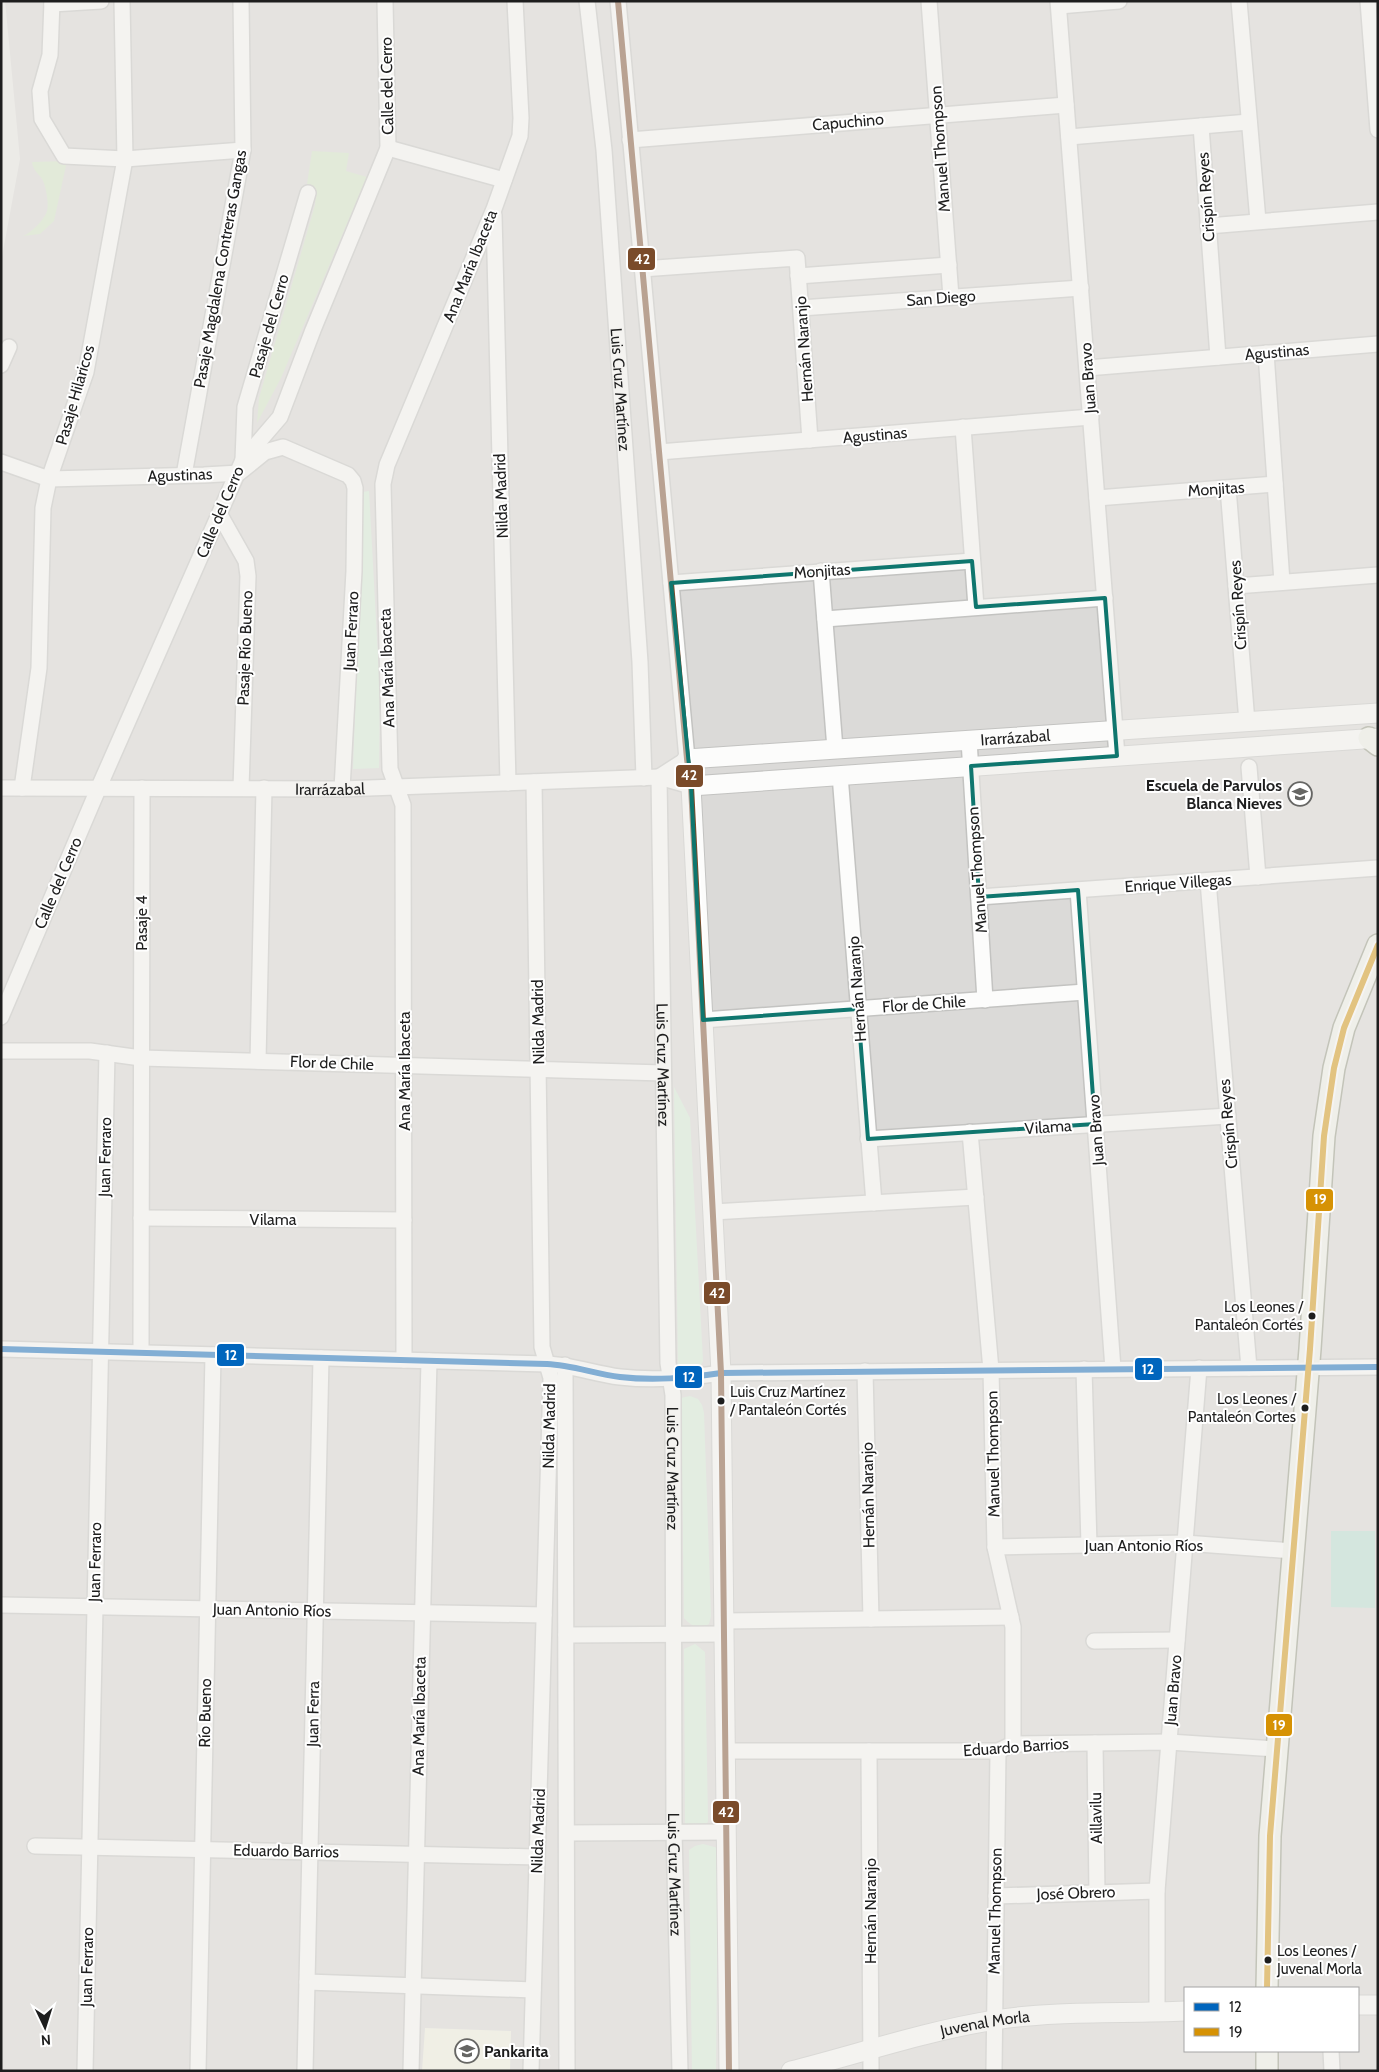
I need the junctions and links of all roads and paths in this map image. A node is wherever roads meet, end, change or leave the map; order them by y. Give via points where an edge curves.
1 (101, 1) edge
2 (122, 1) edge
3 (241, 1) edge
4 (386, 1) edge
5 (516, 1) edge
6 (587, 1) edge
7 (618, 1) edge
8 (929, 1) edge
9 (1119, 1) edge
10 (1240, 1) edge
11 (1368, 1) edge
12 (52, 2) edge
13 (1058, 4) edge
14 (1066, 105) junction
15 (937, 115) junction
16 (1250, 122) junction
17 (1200, 126) junction
18 (1378, 130) edge
19 (1069, 138) junction
20 (630, 140) junction
21 (388, 148) junction
22 (243, 150) junction
23 (125, 159) junction
24 (504, 180) junction
25 (308, 193) dead end
26 (494, 208) junction
27 (1378, 212) edge
28 (1258, 221) junction
29 (1208, 226) junction
30 (949, 265) junction
31 (642, 269) junction
32 (798, 276) junction
33 (1080, 288) junction
34 (951, 297) junction
35 (801, 308) junction
36 (1378, 344) edge
37 (9, 347) dead end
38 (1266, 353) junction
39 (1218, 357) junction
40 (1, 364) edge
41 (1087, 368) junction
42 (1091, 417) junction
43 (963, 427) junction
44 (810, 440) junction
45 (659, 452) junction
46 (1, 462) edge
47 (241, 466) junction
48 (184, 475) junction
49 (49, 479) junction
50 (1275, 484) junction
51 (1228, 488) junction
52 (1097, 498) junction
53 (220, 515) junction
54 (972, 560) junction
55 (821, 571) junction
56 (1378, 575) edge
57 (1282, 582) junction
58 (671, 583) junction
59 (1236, 586) junction
60 (1105, 598) junction
61 (976, 608) junction
62 (825, 619) junction
63 (1378, 714) edge
64 (1246, 722) junction
65 (1115, 731) junction
66 (969, 740) junction
67 (1375, 740) edge
68 (835, 749) junction
69 (1117, 756) junction
70 (687, 759) junction
71 (971, 766) junction
72 (1249, 767) dead end
73 (840, 775) junction
74 (651, 778) junction
75 (534, 782) junction
76 (508, 783) junction
77 (692, 786) junction
78 (99, 787) junction
79 (397, 787) junction
80 (1, 788) edge
81 (22, 788) junction
82 (142, 788) junction
83 (241, 788) junction
84 (264, 788) junction
85 (342, 789) junction
86 (1378, 868) edge
87 (1258, 877) junction
88 (1208, 880) junction
89 (1078, 890) junction
90 (979, 898) junction
91 (1378, 945) edge
92 (1086, 992) junction
93 (985, 1000) junction
94 (858, 1009) junction
95 (1, 1017) edge
96 (703, 1020) junction
97 (1, 1051) edge
98 (107, 1053) junction
99 (141, 1058) junction
100 (258, 1061) junction
101 (404, 1065) junction
102 (538, 1069) junction
103 (663, 1073) junction
104 (1228, 1116) junction
105 (1095, 1124) junction
106 (970, 1132) junction
107 (868, 1138) junction
108 (976, 1197) junction
109 (874, 1203) junction
110 (713, 1212) junction
111 (141, 1218) junction
112 (404, 1220) junction
113 (1, 1349) edge
114 (100, 1351) junction
115 (141, 1352) junction
116 (213, 1354) junction
117 (321, 1358) junction
118 (404, 1360) junction
119 (429, 1361) junction
120 (547, 1364) junction
121 (565, 1365) junction
122 (1378, 1367) edge
123 (1199, 1368) junction
124 (1249, 1368) junction
125 (1308, 1368) junction
126 (1084, 1369) junction
127 (1113, 1369) junction
128 (991, 1370) junction
129 (865, 1372) junction
130 (721, 1373) junction
131 (670, 1380) junction
132 (1185, 1543) junction
133 (1089, 1545) junction
134 (995, 1547) junction
135 (1293, 1551) junction
136 (1, 1605) edge
137 (95, 1607) junction
138 (207, 1609) junction
139 (315, 1611) junction
140 (422, 1613) junction
141 (544, 1615) junction
142 (1011, 1617) junction
143 (870, 1619) junction
144 (724, 1628) junction
145 (566, 1635) junction
146 (674, 1635) junction
147 (1177, 1640) junction
148 (1094, 1641) dead end
149 (1169, 1742) junction
150 (1095, 1743) junction
151 (1013, 1744) junction
152 (1276, 1749) junction
153 (725, 1751) junction
154 (869, 1751) junction
155 (998, 1751) junction
156 (674, 1832) junction
157 (726, 1832) junction
158 (566, 1834) junction
159 (35, 1846) dead end
160 (90, 1847) junction
161 (202, 1850) junction
162 (310, 1852) junction
163 (416, 1854) junction
164 (537, 1857) junction
165 (1157, 1891) junction
166 (1098, 1893) junction
167 (996, 1896) junction
168 (307, 1982) junction
169 (413, 1986) junction
170 (1267, 1987) edge
171 (533, 1990) junction
172 (1359, 2005) edge
173 (1378, 2005) edge
174 (1184, 2011) edge
175 (1157, 2012) junction
176 (994, 2020) junction
177 (871, 2050) junction
178 (1267, 2052) edge
179 (1331, 2052) edge
180 (85, 2071) edge
181 (198, 2071) edge
182 (305, 2071) edge
183 (411, 2071) edge
184 (531, 2071) edge
185 (567, 2071) edge
186 (680, 2071) edge
187 (729, 2071) edge
188 (791, 2071) edge
189 (871, 2071) edge
190 (994, 2071) edge
191 (1267, 2071) edge
192 (1332, 2071) edge

1 - 12 street
2 - 23 street, Pasaje Hilaricos
3 - 22 street, Pasaje Magdalena Contreras Gangas
4 - 21 street, Calle del Cerro
5 - 24 street, Ana María Ibaceta via 520,136
6 - 74 street, Luis Cruz Martínez via 604,150
7 - 20 street, Luis Cruz Martínez
8 - 15 street, Manuel Thompson
9 - 13 street
10 - 16 street
11 - 18 street
12 - 23 street via 50,55 40,90 42,119 64,156
13 - 14 street, Juan Bravo
14 - 15 street, Capuchino
14 - 19 street, Juan Bravo
15 - 20 street, Capuchino
15 - 30 street, Manuel Thompson
16 - 17 street
16 - 28 street
17 - 19 street
17 - 29 street, Crispín Reyes
19 - 33 street, Juan Bravo
20 - 31 street, Luis Cruz Martínez
21 - 24 street
21 - 47 street, Calle del Cerro via 280,417
22 - 23 street
22 - 48 street, Pasaje Magdalena Contreras Gangas
23 - 49 street, Pasaje Hilaricos via 86,372
24 - 26 street, Ana María Ibaceta
25 - 47 street, Pasaje del Cerro via 245,407
26 - 76 street, Nilda Madrid
26 - 79 street, Ana María Ibaceta via 387,465 383,484 390,769
27 - 28 street
28 - 29 street
29 - 39 street, Crispín Reyes
30 - 32 street, San Diego
30 - 34 street, Manuel Thompson
31 - 32 street, Hernán Naranjo via 797,258
31 - 45 street, Luis Cruz Martínez
32 - 35 street, Hernán Naranjo
33 - 34 street, San Diego
33 - 41 street, Juan Bravo
34 - 35 street, San Diego
35 - 44 street, Hernán Naranjo
36 - 38 street, Agustinas
37 - 40 street
38 - 39 street, Agustinas
38 - 50 street
39 - 41 street, Agustinas
41 - 42 street, Juan Bravo
42 - 43 street, Agustinas
42 - 52 street, Juan Bravo
43 - 44 street, Agustinas
43 - 54 street
44 - 45 street, Agustinas
45 - 58 street, Luis Cruz Martínez
46 - 49 street, Agustinas
47 - 48 street, Agustinas
47 - 53 street, Calle del Cerro
47 - 85 street, Juan Ferraro via 265,452 283,447 348,475 353,481 355,542
48 - 49 street, Agustinas
49 - 81 street, Pasaje Hilaricos via 43,508 39,668
50 - 51 street, Monjitas
50 - 57 street
51 - 52 street, Monjitas
51 - 59 street, Crispín Reyes
52 - 60 street, Juan Bravo
53 - 78 street, Calle del Cerro
53 - 83 street, Pasaje Río Bueno via 246,561 248,576
54 - 55 street, Monjitas
54 - 61 street
55 - 58 street, Monjitas
55 - 62 street
56 - 57 street
57 - 59 street
58 - 70 street, Luis Cruz Martínez
59 - 64 street, Crispín Reyes
60 - 61 street
60 - 65 street, Juan Bravo
61 - 62 street
62 - 68 street
63 - 64 street, Irarrázabal
64 - 65 street, Irarrázabal
65 - 66 street, Irarrázabal
65 - 69 street, Juan Bravo
66 - 68 street, Irarrázabal
66 - 71 street, Manuel Thompson
67 - 69 street, Irarrázabal
68 - 70 street, Irarrázabal
69 - 71 street, Irarrázabal
70 - 74 street, Irarrázabal
70 - 77 street, Luis Cruz Martínez
71 - 73 street, Irarrázabal
71 - 90 street, Manuel Thompson
72 - 87 street
73 - 77 street, Irarrázabal
73 - 94 street, Hernán Naranjo
74 - 75 street, Irarrázabal
74 - 77 street, Irarrázabal
74 - 103 street, Luis Cruz Martínez
75 - 76 street, Irarrázabal
75 - 102 street, Nilda Madrid
76 - 79 street, Irarrázabal
77 - 96 street, Luis Cruz Martínez
78 - 81 street, Irarrázabal
78 - 82 street, Irarrázabal
78 - 95 street, Calle del Cerro
79 - 85 street, Irarrázabal
79 - 101 street, Ana María Ibaceta via 403,805
80 - 81 street, Irarrázabal
82 - 83 street, Irarrázabal
82 - 99 street, Pasaje 4
83 - 84 street, Irarrázabal
84 - 85 street, Irarrázabal
84 - 100 street
86 - 87 street, Enrique Villegas
87 - 88 street, Enrique Villegas
88 - 89 street, Enrique Villegas
88 - 104 street, Crispín Reyes
89 - 90 street, Enrique Villegas
89 - 92 street, Juan Bravo
90 - 93 street, Manuel Thompson
91 - 125 main road via 1344,1028 1331,1085 1324,1136
92 - 93 street, Flor de Chile
92 - 105 street, Juan Bravo
93 - 94 street, Flor de Chile
94 - 96 street, Flor de Chile
94 - 107 street, Hernán Naranjo
96 - 110 street, Luis Cruz Martínez
97 - 98 street, Flor de Chile
98 - 99 street, Flor de Chile
98 - 114 street, Juan Ferraro
99 - 100 street, Flor de Chile
99 - 111 street
100 - 101 street, Flor de Chile
101 - 102 street, Flor de Chile
101 - 112 street, Ana María Ibaceta
102 - 103 street, Flor de Chile
102 - 120 street, Nilda Madrid via 542,1347
103 - 131 street, Luis Cruz Martínez
104 - 105 street, Vilama
104 - 124 street, Crispín Reyes
105 - 106 street, Vilama
105 - 127 street, Juan Bravo
106 - 107 street, Vilama
106 - 108 street, Manuel Thompson
107 - 109 street, Hernán Naranjo
108 - 109 street
108 - 128 street, Manuel Thompson
109 - 110 street
110 - 130 street, Luis Cruz Martínez
111 - 112 street, Vilama
111 - 115 street
112 - 118 street, Ana María Ibaceta
113 - 114 street
114 - 115 street
114 - 137 street, Juan Ferraro
115 - 116 street
116 - 117 street
116 - 138 street, Río Bueno
117 - 118 street
117 - 139 street, Juan Ferra
118 - 119 street
119 - 120 street
119 - 140 street, Ana María Ibaceta
120 - 121 street
120 - 141 street, Nilda Madrid via 551,1378
121 - 131 street via 617,1377
121 - 145 street, Nilda Madrid
122 - 125 street
123 - 124 street
123 - 127 street
123 - 132 street, Juan Bravo
124 - 125 street
125 - 135 main road
126 - 127 street
126 - 128 street
126 - 133 street
128 - 129 street
128 - 134 street, Manuel Thompson
129 - 130 street
129 - 143 street, Hernán Naranjo
130 - 131 street
130 - 144 street, Luis Cruz Martínez
131 - 146 street, Luis Cruz Martínez via 673,1395
132 - 133 street, Juan Antonio Ríos
132 - 135 street, Juan Antonio Ríos
132 - 147 street, Juan Bravo
133 - 134 street, Juan Antonio Ríos
134 - 142 street, Manuel Thompson
135 - 152 main road
136 - 137 street, Juan Antonio Ríos
137 - 138 street, Juan Antonio Ríos
137 - 160 street, Juan Ferraro
138 - 139 street, Juan Antonio Ríos
138 - 161 street, Río Bueno
139 - 140 street, Juan Antonio Ríos
139 - 162 street, Juan Ferra
140 - 141 street, Juan Antonio Ríos
140 - 163 street, Ana María Ibaceta
141 - 164 street, Nilda Madrid
142 - 143 street
142 - 151 street, Manuel Thompson via 1014,1637
143 - 144 street
144 - 146 street
144 - 153 street, Luis Cruz Martínez
145 - 146 street
145 - 158 street, Nilda Madrid
146 - 156 street, Luis Cruz Martínez
147 - 148 street
147 - 149 street, Juan Bravo
149 - 150 street, Eduardo Barrios
149 - 152 street, Eduardo Barrios
149 - 165 street, Juan Bravo
150 - 151 street, Eduardo Barrios
150 - 166 street, Aillavilu
151 - 155 street, Eduardo Barrios
152 - 170 main road via 1268,1891
153 - 154 street, Eduardo Barrios
153 - 157 street, Luis Cruz Martínez
154 - 155 street, Eduardo Barrios
154 - 177 street, Hernán Naranjo
155 - 167 street, Manuel Thompson
156 - 157 street
156 - 158 street
156 - 186 street, Luis Cruz Martínez
157 - 187 street, Luis Cruz Martínez
158 - 185 street, Nilda Madrid
159 - 160 street, Eduardo Barrios
160 - 161 street, Eduardo Barrios
160 - 180 street, Juan Ferraro
161 - 162 street, Eduardo Barrios
161 - 181 street, Río Bueno
162 - 163 street, Eduardo Barrios
162 - 168 street, Juan Ferra
163 - 164 street, Eduardo Barrios
163 - 169 street, Ana María Ibaceta
164 - 171 street, Nilda Madrid
165 - 166 street, José Obrero
165 - 175 street, Juan Bravo
166 - 167 street, José Obrero
167 - 176 street, Manuel Thompson
168 - 169 street
168 - 182 street, Juan Ferra
169 - 171 street
169 - 183 street, Ana María Ibaceta
171 - 184 street, Nilda Madrid
172 - 173 street
174 - 175 street, Juvenal Morla
175 - 176 street, Juvenal Morla via 1056,2014
176 - 177 street, Juvenal Morla
176 - 190 street, Manuel Thompson
177 - 188 street, Juvenal Morla
177 - 189 street, Hernán Naranjo
178 - 191 main road
179 - 192 street

